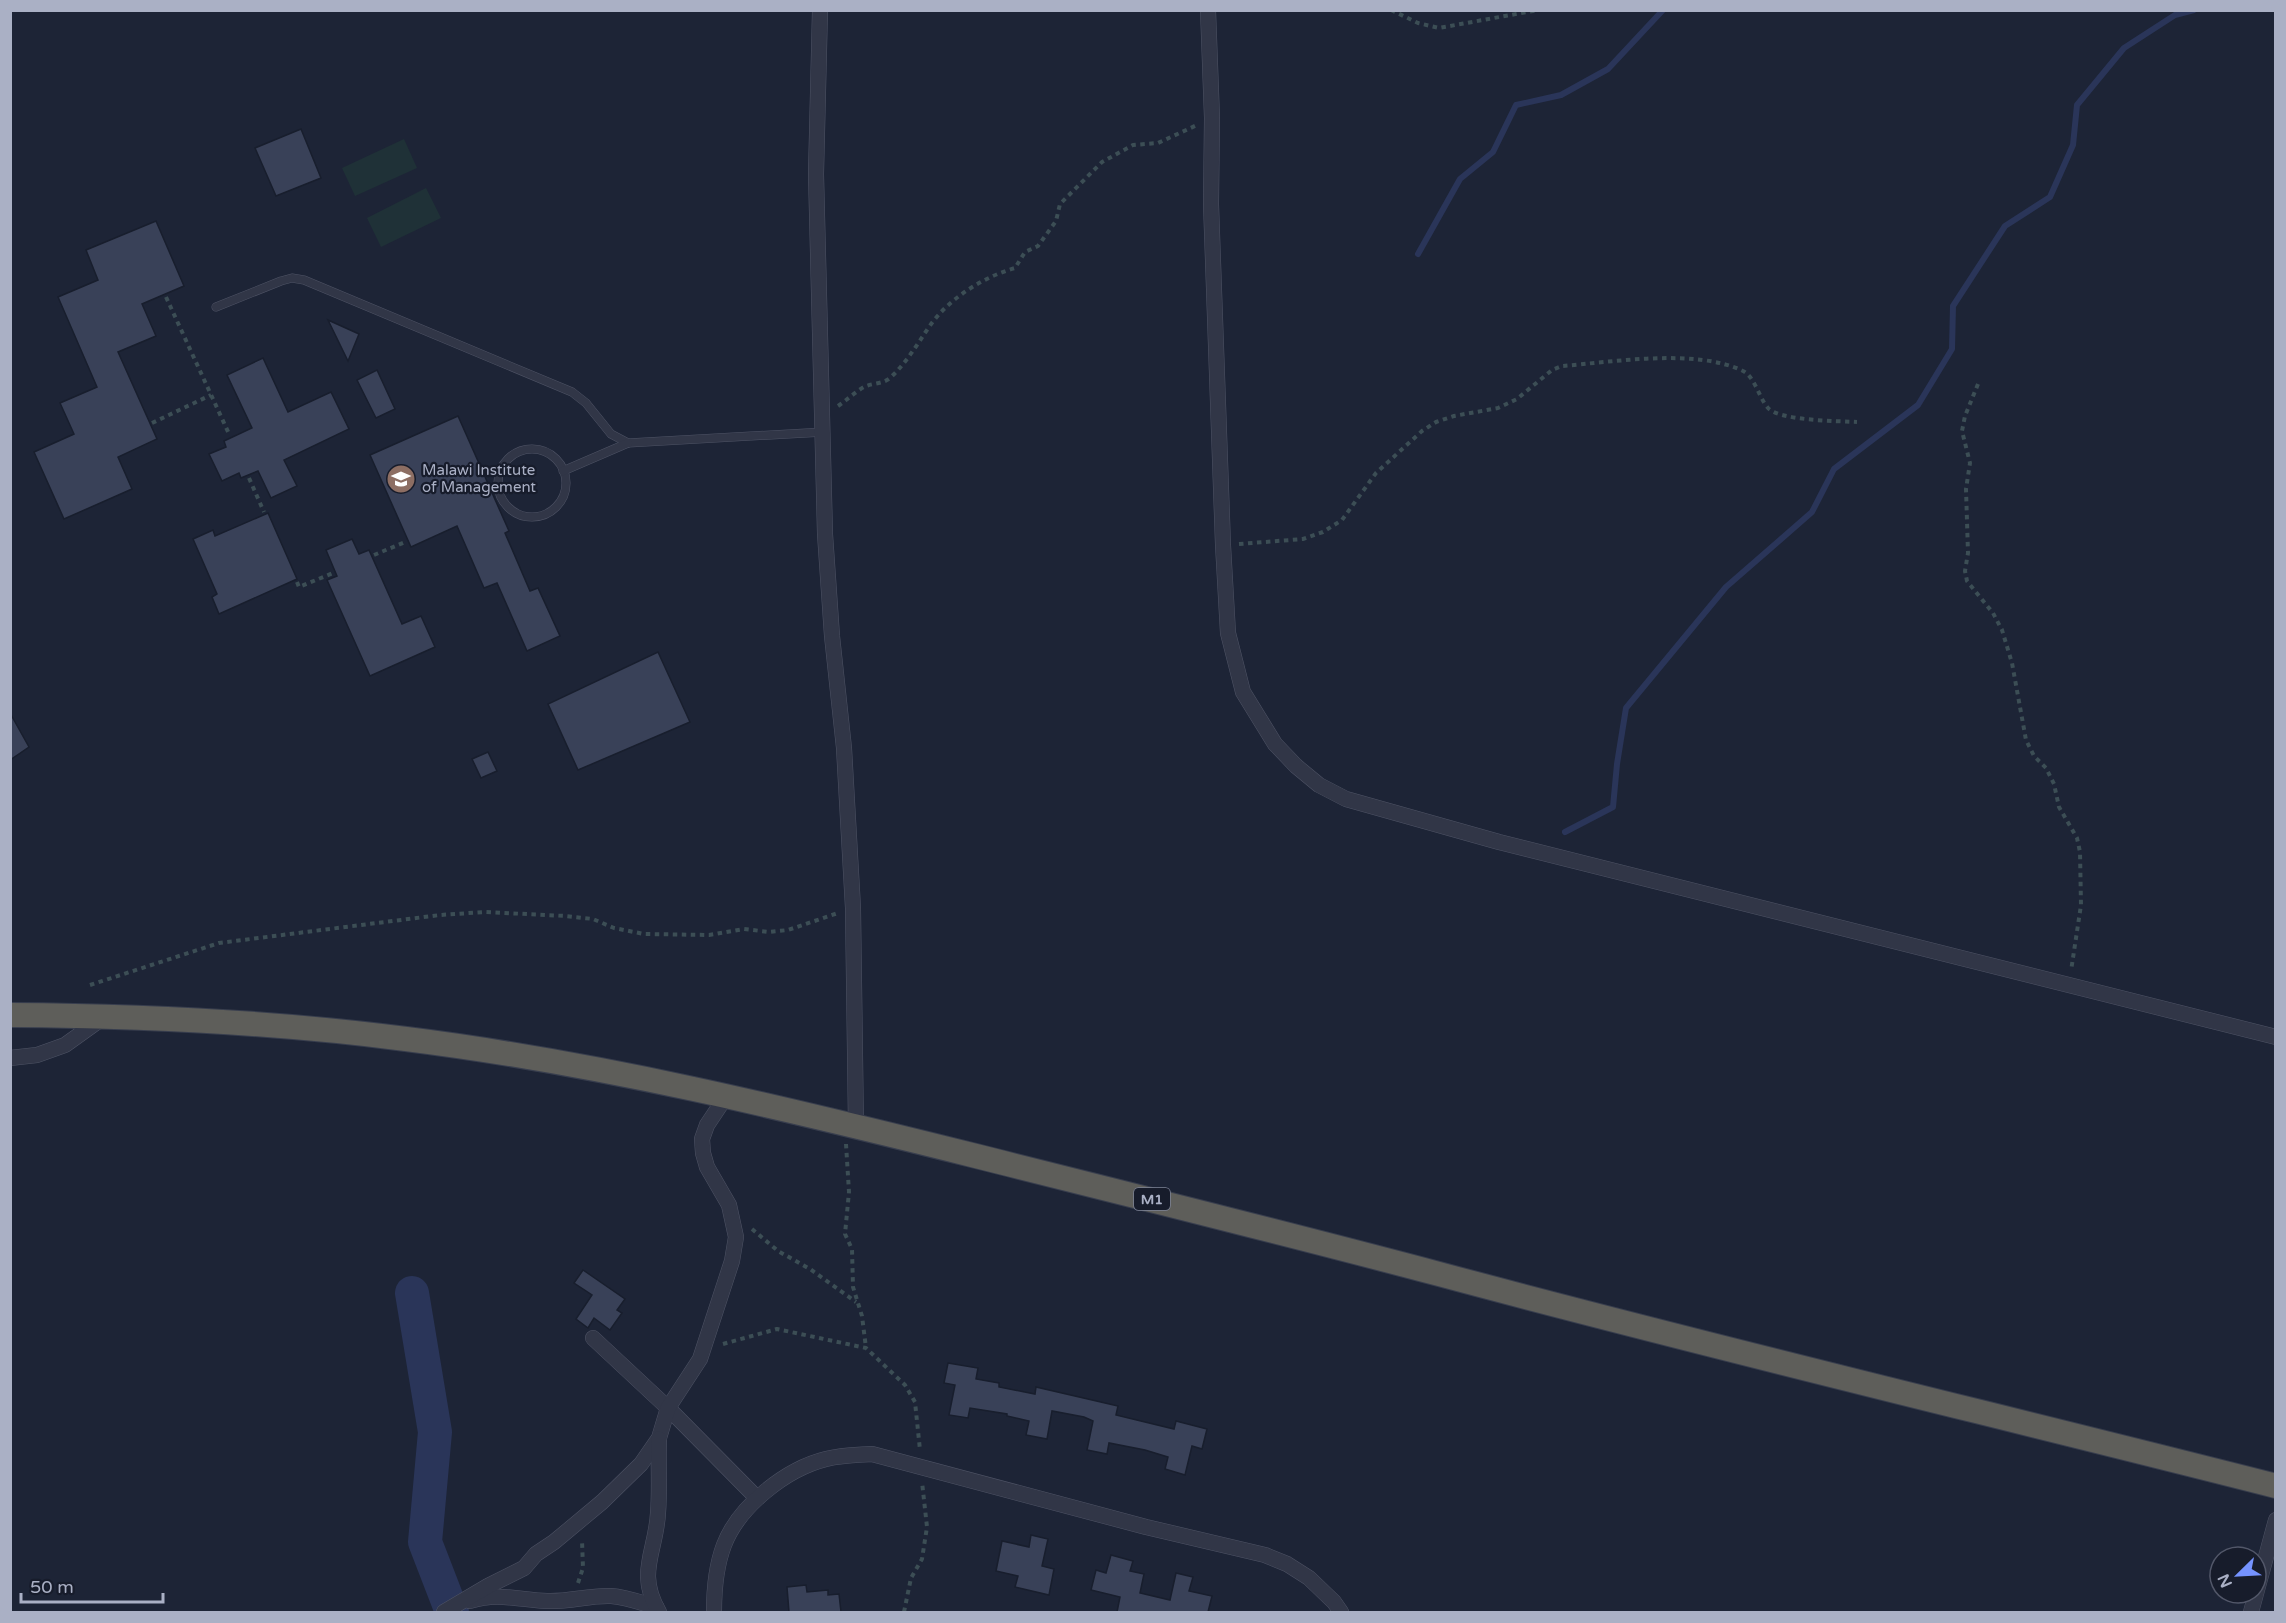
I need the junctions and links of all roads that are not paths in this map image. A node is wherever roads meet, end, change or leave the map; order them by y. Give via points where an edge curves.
1 (820, 10) edge
2 (1208, 10) edge
3 (216, 307) dead end
4 (824, 432) junction
5 (628, 443) junction
6 (563, 471) junction
7 (10, 1015) edge
8 (106, 1016) junction
9 (2276, 1037) edge
10 (10, 1058) edge
11 (727, 1095) junction
12 (849, 1124) junction
13 (593, 1338) dead end
14 (668, 1408) junction
15 (659, 1438) junction
16 (2276, 1486) edge
17 (757, 1498) junction
18 (2276, 1520) edge
19 (447, 1610) edge
20 (658, 1610) edge
21 (714, 1612) edge
22 (1341, 1612) edge
23 (2251, 1612) edge

1 - 4 street via 816,174
2 - 9 street via 1211,204 1228,633 1243,692 1275,744 1296,766 1319,785 1346,799 1499,842
3 - 5 lane via 281,281 304,280 572,392 611,434
4 - 5 lane
4 - 12 street via 825,534 853,908
5 - 6 lane
6 - 6 lane via 564,495 548,513 537,517 514,512 500,494 499,473 503,463 520,450 542,450 552,455
7 - 8 highway, M1
8 - 10 street via 65,1045 37,1055
8 - 11 highway, M1 via 220,1021 408,1039
11 - 12 highway, M1
11 - 14 street via 702,1139 708,1167 729,1205 736,1237 732,1261 700,1359
12 - 16 highway, M1
13 - 14 street
14 - 15 street
14 - 17 street
15 - 19 street via 641,1464 524,1568
15 - 20 street via 658,1514 647,1564 649,1587
17 - 21 street via 738,1519 724,1545 714,1591
17 - 22 street via 783,1479 825,1459 872,1454 1265,1555 1309,1578
18 - 23 street
19 - 20 street via 476,1599 505,1596 567,1601 614,1596

